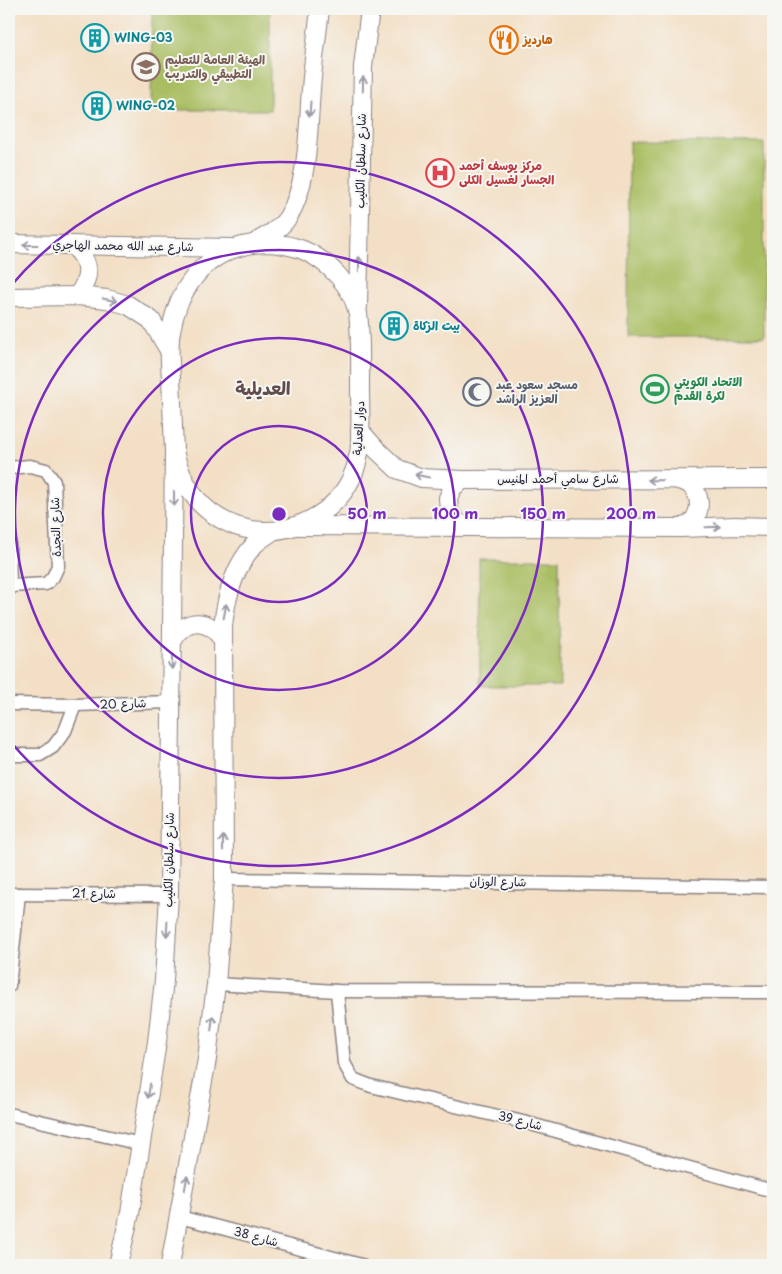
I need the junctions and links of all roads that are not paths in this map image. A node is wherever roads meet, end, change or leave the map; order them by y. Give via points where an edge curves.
1 (320, 9) edge
2 (370, 9) edge
3 (9, 244) edge
4 (72, 244) junction
5 (245, 246) junction
6 (77, 296) junction
7 (9, 297) edge
8 (358, 313) junction
9 (169, 350) junction
10 (360, 431) junction
11 (174, 451) junction
12 (9, 468) edge
13 (773, 479) edge
14 (463, 480) junction
15 (678, 480) junction
16 (297, 526) junction
17 (466, 527) junction
18 (773, 527) edge
19 (681, 528) junction
20 (273, 531) junction
21 (9, 536) edge
22 (10, 588) edge
23 (173, 640) junction
24 (223, 641) junction
25 (172, 702) junction
26 (9, 704) edge
27 (75, 705) junction
28 (9, 755) edge
29 (224, 879) junction
30 (773, 887) edge
31 (14, 894) edge
32 (169, 894) junction
33 (216, 984) junction
34 (9, 986) edge
35 (337, 991) junction
36 (773, 992) edge
37 (9, 1114) edge
38 (141, 1144) junction
39 (773, 1192) edge
40 (180, 1217) junction
41 (118, 1265) edge
42 (170, 1265) edge
43 (362, 1265) edge

1 -> 5 main road via 306,158 298,195 279,229
8 -> 2 main road, شارع سلطان الكليب via 363,67
4 -> 3 main road, شارع عبد الله محمد الهاجري
4 - 5 main road, شارع عبد الله محمد الهاجري
4 - 6 main road via 81,252 87,269 84,286
5 - 8 main road, دوار العدلية via 287,245 318,258 343,282
5 - 9 main road, دوار العدلية via 208,263 186,286 174,316
6 - 7 main road
6 -> 9 main road via 128,305 151,320
8 - 10 main road, دوار العدلية
9 - 11 main road, دوار العدلية
14 -> 10 main road, شارع سامي أحمد المنيس via 422,478 397,469
10 - 16 main road, دوار العدلية via 359,456 351,479 338,499 319,515
11 - 20 main road, دوار العدلية via 183,480 192,494 214,515 242,528
11 -> 23 main road, شارع سلطان الكليب
12 - 22 street, شارع النجدة via 30,466 46,470 54,482 58,566 46,584
13 - 15 main road, شارع سامي أحمد المنيس
15 -> 14 main road, شارع سامي أحمد المنيس
14 - 17 main road via 453,487 448,504 456,521
15 - 19 main road via 689,484 699,503 691,523
16 - 17 main road
16 - 20 main road, دوار العدلية
17 - 19 main road
19 -> 18 main road
24 -> 20 main road via 224,610 235,573 255,544
21 - 22 street, شارع النجدة
23 - 24 main road via 183,628 198,624 213,629
23 -> 25 main road, شارع سلطان الكليب
29 -> 24 main road
25 - 27 street, شارع 20
25 - 32 main road, شارع سلطان الكليب
26 - 27 street, شارع 20
27 - 28 street via 65,731 53,748 40,755
29 - 30 street, شارع الوزان
29 - 33 main road
31 - 32 street, شارع 21
31 - 34 street, شارع 21
32 -> 38 main road, شارع سلطان الكليب via 158,1042
33 - 35 street
40 -> 33 main road via 208,1059
35 - 36 street
35 - 39 street, شارع 39 via 344,1063 353,1079 527,1123
37 - 38 street
38 - 41 main road, شارع سلطان الكليب
40 - 42 main road
40 - 43 street, شارع 38

